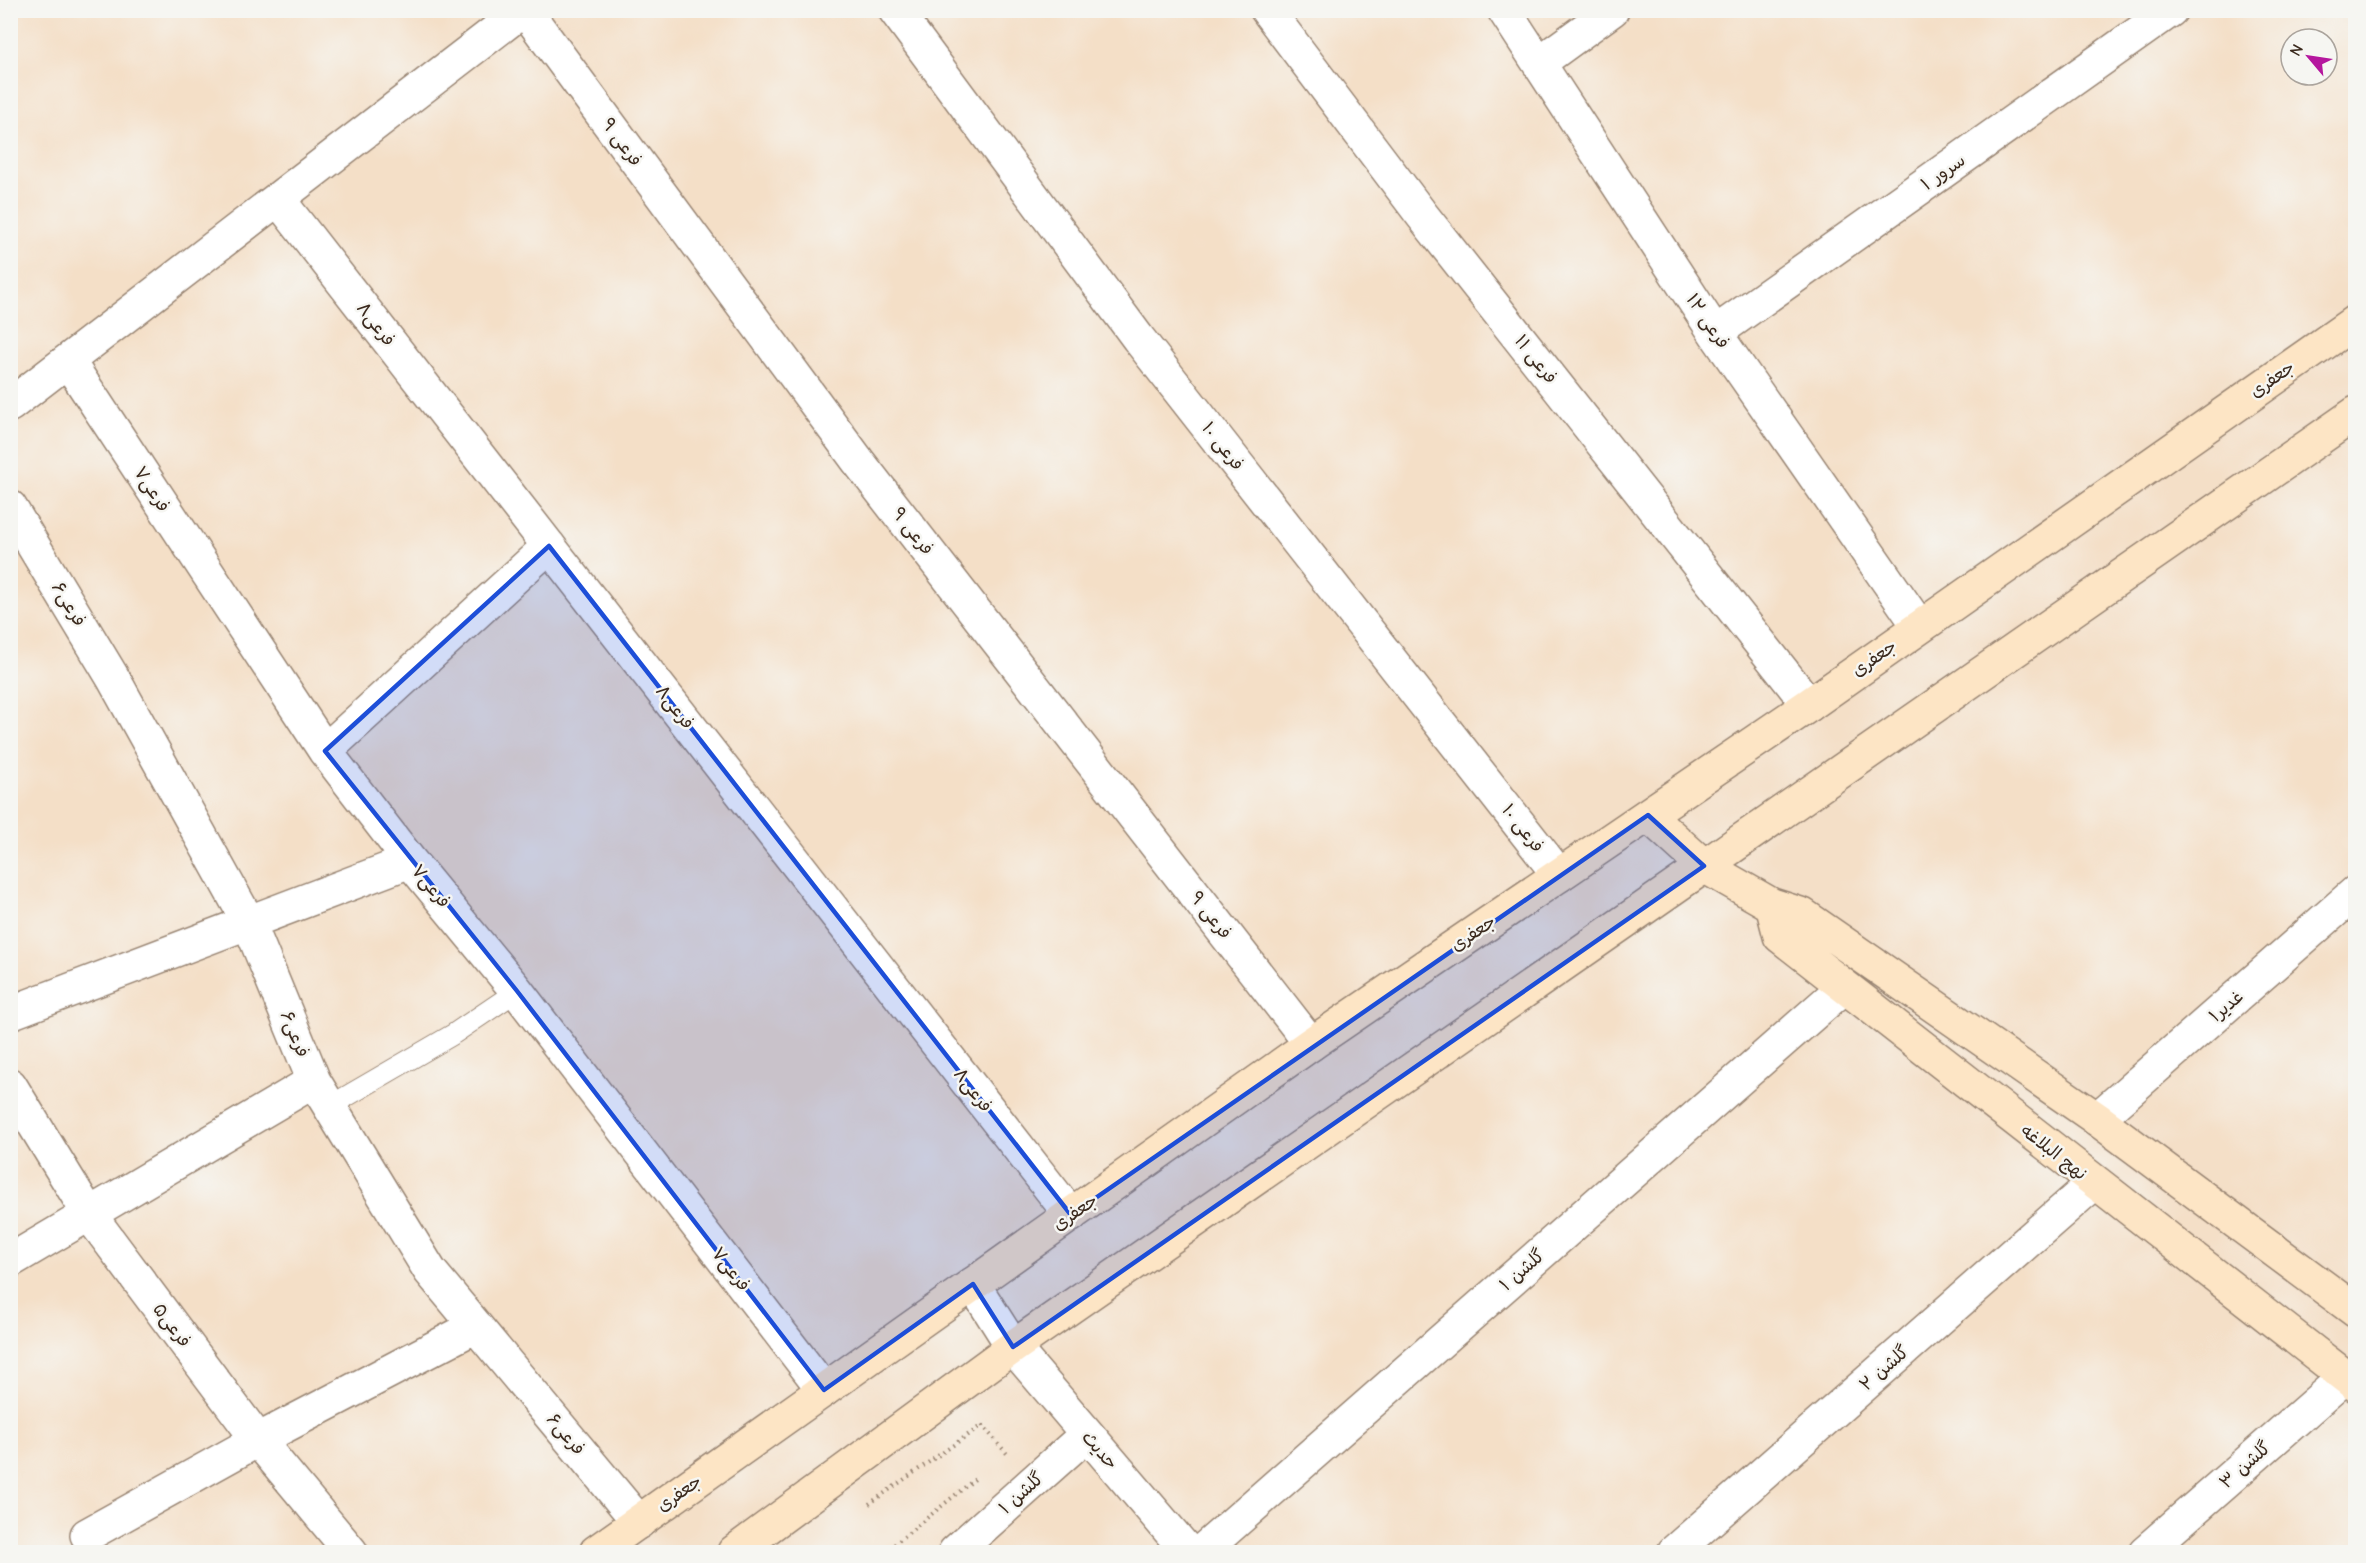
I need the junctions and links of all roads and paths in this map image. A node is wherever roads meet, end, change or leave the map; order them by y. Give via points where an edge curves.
1 (524, 10) edge
2 (895, 10) edge
3 (1267, 10) edge
4 (1504, 10) edge
5 (1612, 10) edge
6 (2171, 10) edge
7 (1539, 63) junction
8 (278, 198) junction
9 (2355, 321) edge
10 (1715, 333) junction
11 (68, 361) junction
12 (10, 405) edge
13 (2355, 413) edge
14 (10, 507) edge
15 (549, 546) junction
16 (1919, 626) junction
17 (1809, 705) junction
18 (325, 751) junction
19 (1648, 815) junction
20 (410, 861) junction
21 (1704, 866) junction
22 (1559, 875) junction
23 (2355, 892) edge
24 (1772, 905) junction
25 (249, 923) junction
26 (1844, 987) junction
27 (517, 991) junction
28 (10, 1013) edge
29 (1311, 1044) junction
30 (10, 1085) edge
31 (322, 1094) junction
32 (2097, 1119) junction
33 (2094, 1183) junction
34 (89, 1214) junction
35 (1071, 1215) junction
36 (10, 1260) edge
37 (973, 1284) junction
38 (2355, 1309) edge
39 (476, 1326) junction
40 (1012, 1347) junction
41 (2350, 1381) edge
42 (824, 1390) junction
43 (1087, 1434) junction
44 (258, 1440) junction
45 (1006, 1453) junction
46 (998, 1460) dead end
47 (980, 1474) dead end
48 (1033, 1483) junction
49 (867, 1505) dead end
50 (639, 1522) junction
51 (87, 1535) dead end
52 (351, 1552) edge
53 (596, 1552) edge
54 (734, 1552) edge
55 (885, 1552) edge
56 (955, 1552) edge
57 (1188, 1552) edge
58 (1201, 1552) edge
59 (1674, 1552) edge
60 (2145, 1552) edge

1 - 8 street
1 - 29 street, فرعی ۹ via 858,461
2 - 22 street, فرعی ۱۰ via 1138,338
3 - 17 street, فرعی ۱۱ via 1430,225
4 - 7 street, فرعی ۱۲
5 - 7 street
6 - 10 street, سرور ۱
7 - 10 street, فرعی ۱۲
8 - 11 street
8 - 15 street, فرعی۸
9 - 16 main road, جعفری
10 - 16 street, فرعی ۱۲
11 - 12 street
11 - 18 street, فرعی۷
13 - 21 main road
14 - 25 street, فرعی۶ via 113,678
15 - 18 street
15 - 35 street, فرعی۸
16 - 17 main road, جعفری
17 - 19 main road, جعفری
18 - 20 street, فرعی۷
19 - 21 main road
19 - 22 main road, جعفری
20 - 25 street
20 - 27 street, فرعی۷
21 - 24 main road
21 - 40 main road
22 - 29 main road, جعفری
23 - 32 street, غدیر۱
24 - 26 main road, نهج البلاغه via 1780,936
24 - 32 main road via 1803,915
25 - 28 street
25 - 31 street, فرعی۶
26 - 33 main road, نهج البلاغه
26 - 58 street, گلشن ۱
27 - 31 lane via 452,1035
27 - 42 street, فرعی۷
29 - 35 main road, جعفری
30 - 34 street, فرعی۵
31 - 34 street
31 - 39 street, فرعی۶ via 430,1271
32 - 38 main road
33 - 41 main road, نهج البلاغه
33 - 59 street, گلشن ۲
34 - 36 street
34 - 44 street, فرعی۵
35 - 37 main road, جعفری
37 - 40 street, حدیث
37 - 42 main road, جعفری
39 - 44 street
39 - 50 street, فرعی۶
40 - 43 street, حدیث
40 - 54 main road
41 - 60 street, گلشن ۳
42 - 50 main road, جعفری
43 - 48 street, گلشن ۱
43 - 57 street, حدیث
44 - 51 street
44 - 52 street, فرعی۵
45 - 46 path
45 - 48 path
45 - 49 path via 982,1425
47 - 55 path
48 - 56 street, گلشن ۱
50 - 53 main road, جعفری

